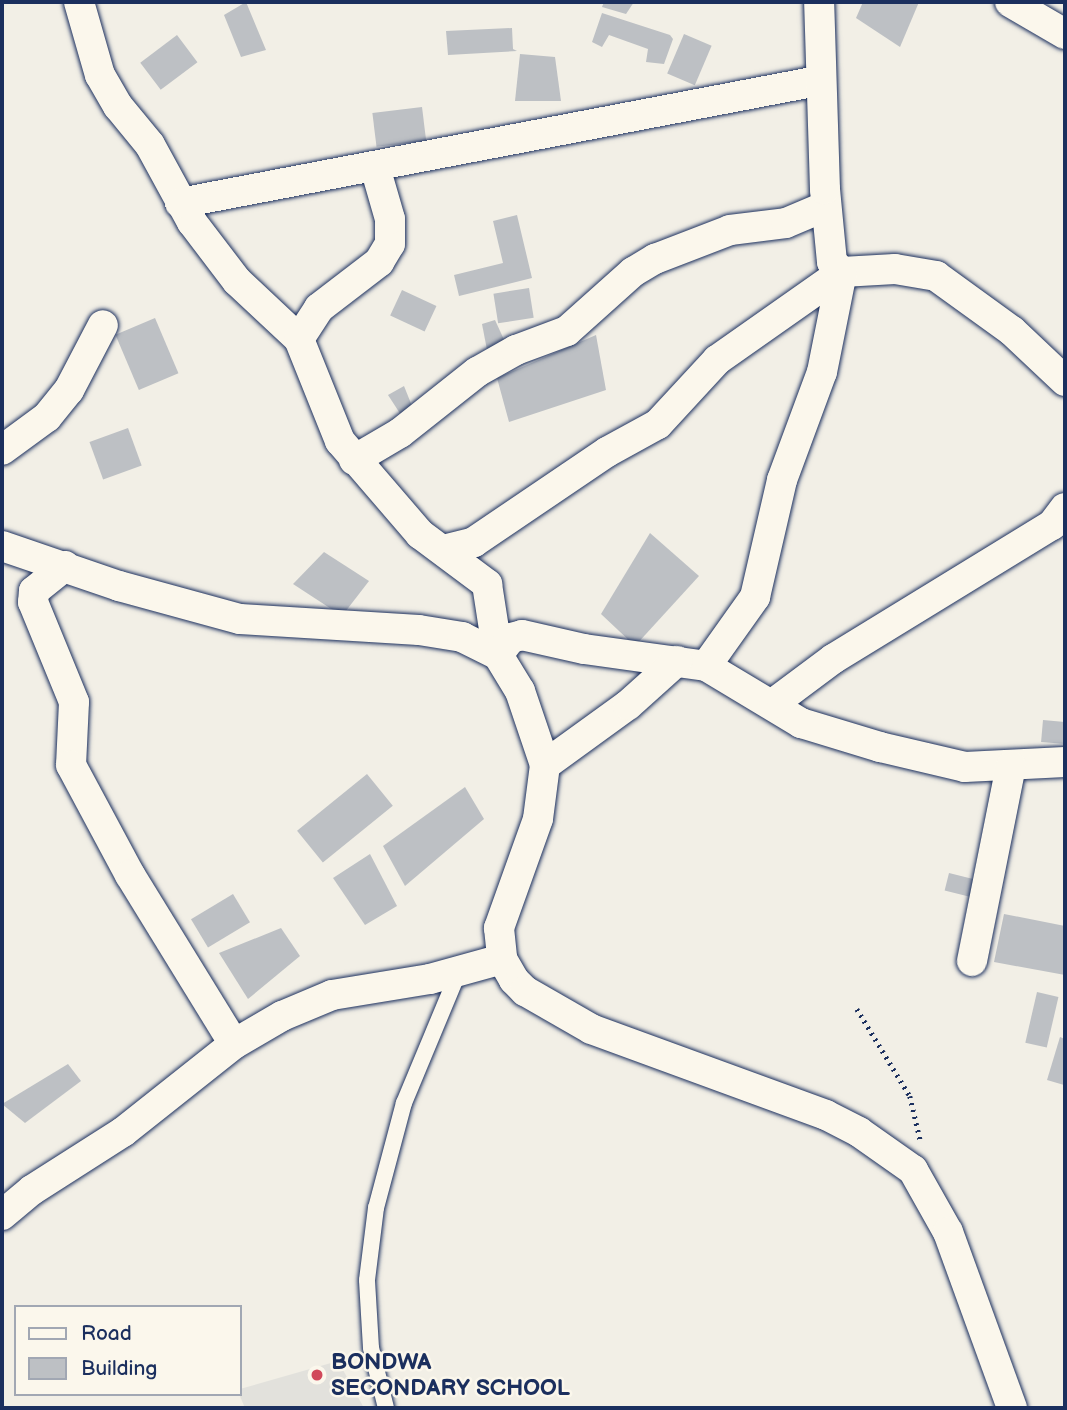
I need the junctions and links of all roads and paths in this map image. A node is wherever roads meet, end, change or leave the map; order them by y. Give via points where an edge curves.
1 (79, 2) edge
2 (819, 2) edge
3 (1010, 2) edge
4 (1065, 34) edge
5 (818, 81) junction
6 (375, 167) junction
7 (180, 203) junction
8 (826, 206) junction
9 (842, 272) junction
10 (103, 324) dead end
11 (299, 339) junction
12 (1065, 381) edge
13 (2, 450) edge
14 (354, 460) junction
15 (1061, 520) edge
16 (2, 546) edge
17 (443, 551) junction
18 (65, 566) junction
19 (498, 655) junction
20 (677, 661) junction
21 (706, 666) junction
22 (774, 703) junction
23 (1065, 762) edge
24 (545, 765) junction
25 (1011, 766) junction
26 (502, 959) junction
27 (972, 961) dead end
28 (458, 973) junction
29 (857, 1009) dead end
30 (234, 1044) junction
31 (922, 1150) dead end
32 (2, 1215) edge
33 (386, 1408) edge
34 (1012, 1408) edge

1 - 7 street via 100,75 150,145
2 - 5 street
3 - 4 street
5 - 6 street via 547,130
5 - 8 street
6 - 7 street via 310,175
6 - 11 street via 390,219 390,244 379,262 319,308
7 - 11 street via 237,281
8 - 9 street via 832,262
8 - 14 street via 786,223 730,230 655,259 626,277 567,331 516,350 477,372 400,433
9 - 12 street via 895,269 936,276 1012,331
9 - 17 street via 717,360 658,424 607,452 474,542
9 - 21 street via 824,365 782,480 755,597
10 - 13 street via 64,396 30,432
11 - 14 street via 340,441
14 - 17 street via 387,490 420,534
15 - 22 street via 844,652
16 - 18 street
17 - 19 street via 487,584
18 - 19 street via 240,619 419,630 462,637
18 - 30 street via 34,591 33,602 74,702 71,765 130,875
19 - 20 street via 511,638 522,635 584,649
19 - 24 street via 520,691
20 - 21 street
20 - 24 street via 628,705
21 - 22 street
22 - 25 street via 800,723 893,750 965,767
23 - 25 street
24 - 26 street via 538,819 499,928
25 - 27 street
26 - 28 street
26 - 34 street via 525,991 591,1029 826,1115 913,1170 948,1232
28 - 30 street via 332,995 282,1016
28 - 33 lane via 404,1103 376,1208 367,1280 371,1348
29 - 31 path via 910,1096
30 - 32 street via 123,1132 32,1190

